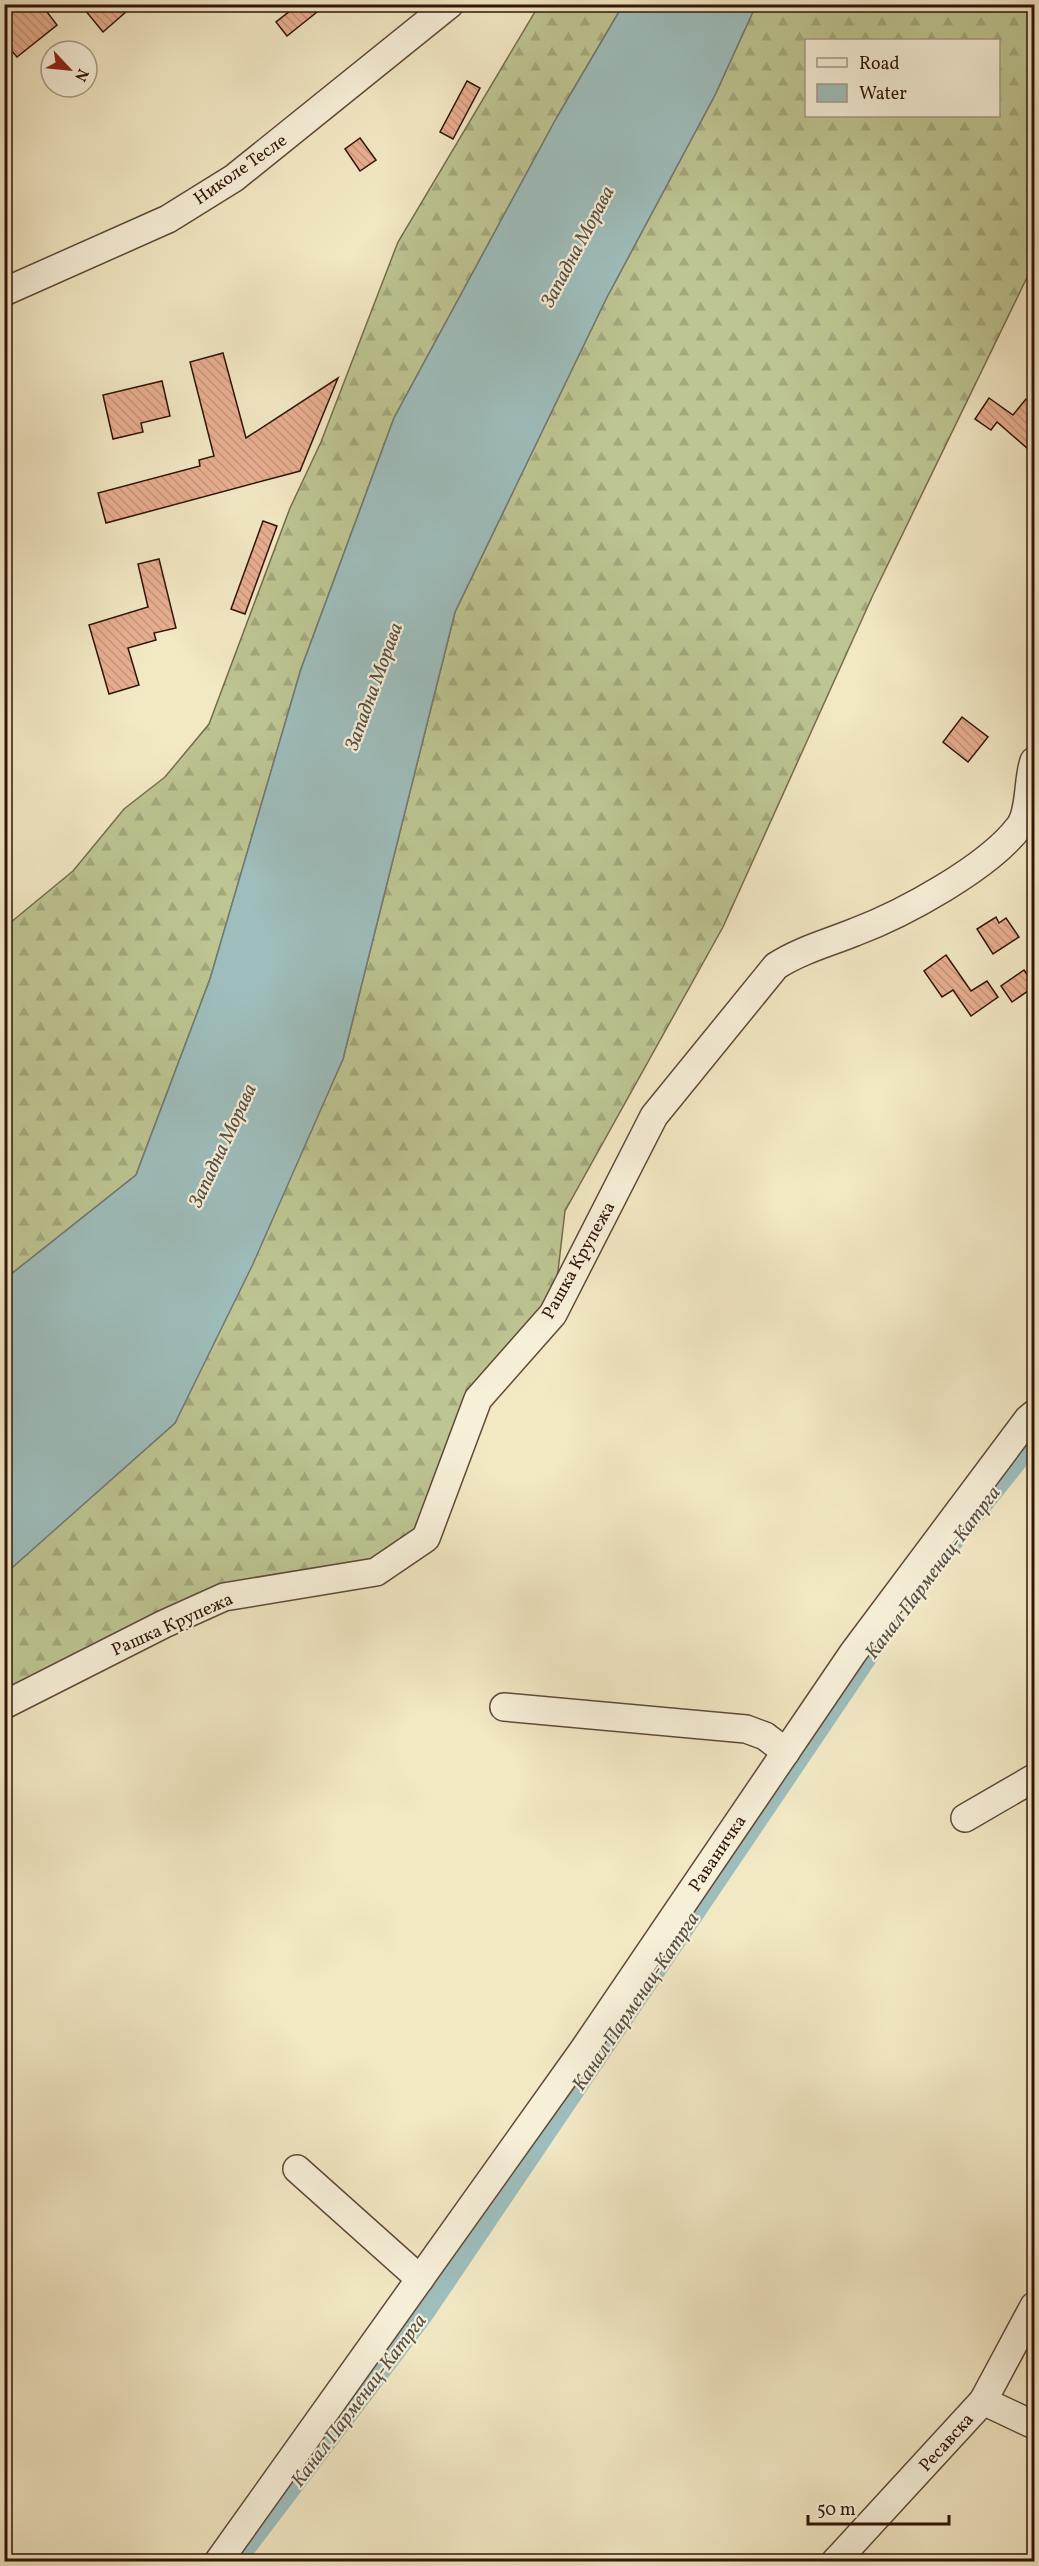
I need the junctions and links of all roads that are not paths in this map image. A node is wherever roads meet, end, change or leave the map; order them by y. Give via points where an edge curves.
1 (450, 4) edge
2 (4, 292) edge
3 (1035, 761) edge
4 (1035, 1414) edge
5 (4, 1705) edge
6 (504, 1707) dead end
7 (786, 1752) junction
8 (1035, 1778) edge
9 (965, 1818) dead end
10 (297, 2169) dead end
11 (420, 2279) junction
12 (1035, 2306) edge
13 (983, 2401) junction
14 (1035, 2425) edge
15 (218, 2562) edge
16 (835, 2562) edge

1 - 2 street, Николе Тесле via 234,178 168,219
3 - 5 street, Рашка Крупежа via 1023,819 987,858 900,912 796,953 776,966 654,1116 553,1314 478,1399 426,1538 376,1572 224,1597
4 - 7 street, Раваничка via 853,1653
6 - 7 street via 746,1729 765,1736
7 - 11 street, Раваничка via 584,2049
8 - 9 street
10 - 11 street
11 - 15 street, Раваничка
12 - 13 street, Ресавска
13 - 14 street
13 - 16 street, Ресавска

